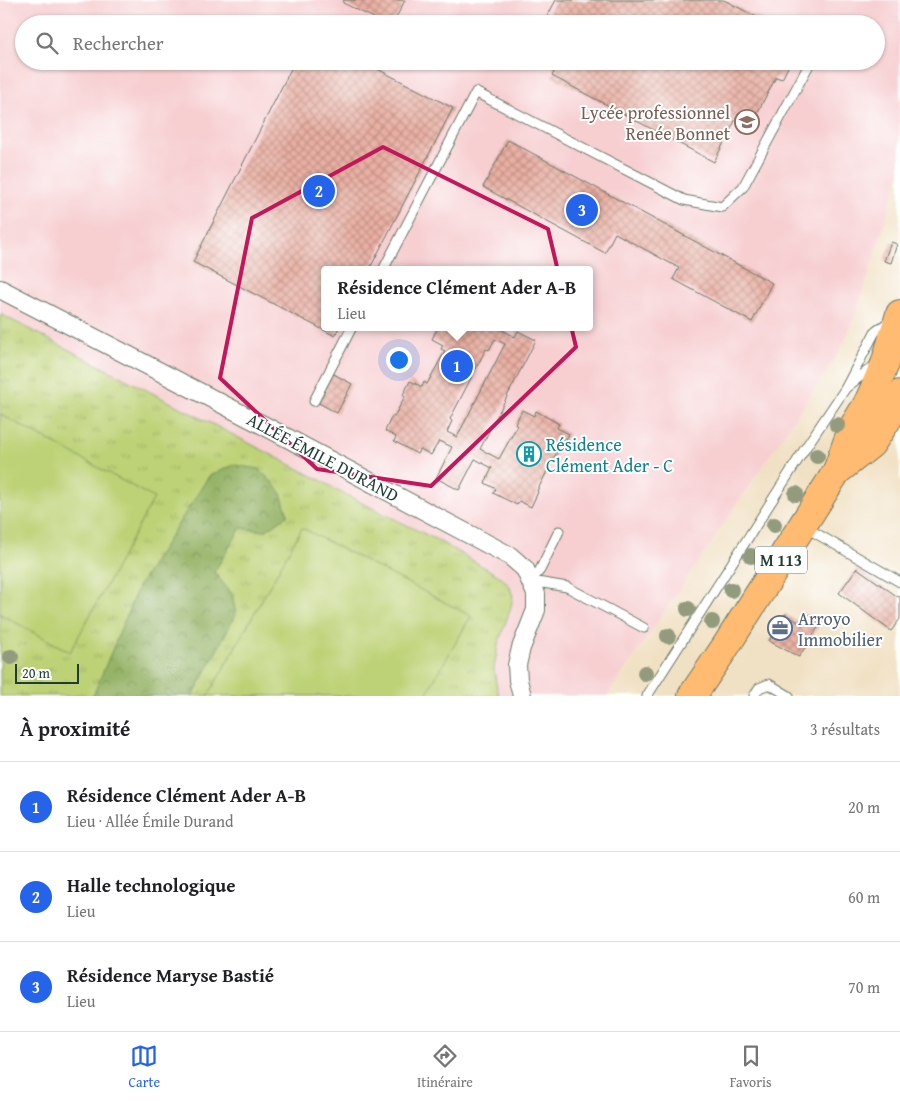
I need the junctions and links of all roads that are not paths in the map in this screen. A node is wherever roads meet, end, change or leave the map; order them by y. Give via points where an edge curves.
1 (806, 70) edge
2 (385, 266) edge
3 (0, 289) edge
4 (900, 314) edge
5 (350, 331) edge
6 (888, 363) junction
7 (845, 388) junction
8 (900, 394) edge
9 (314, 401) dead end
10 (838, 471) junction
11 (803, 525) junction
12 (559, 531) dead end
13 (531, 581) junction
14 (900, 582) edge
15 (644, 628) dead end
16 (522, 696) edge
17 (647, 696) edge
18 (692, 696) edge
19 (754, 696) edge
20 (789, 696) edge

1 - 2 lane via 743,187 722,207 684,200 478,93
3 - 13 street, ALLÉE ÉMILE DURAND via 510,556 525,569
4 - 6 main road
4 - 7 lane via 876,332
5 - 9 lane
6 - 7 lane via 871,368
6 - 10 main road via 852,429
7 - 17 lane
8 - 10 main road, M 113 via 871,444
10 - 11 main road, M 113
11 - 14 lane
11 - 18 main road, M 113
12 - 13 lane
13 - 15 lane via 567,587
13 - 16 street, ALLÉE ÉMILE DURAND via 536,594 536,610 517,665
19 - 20 lane via 769,684

